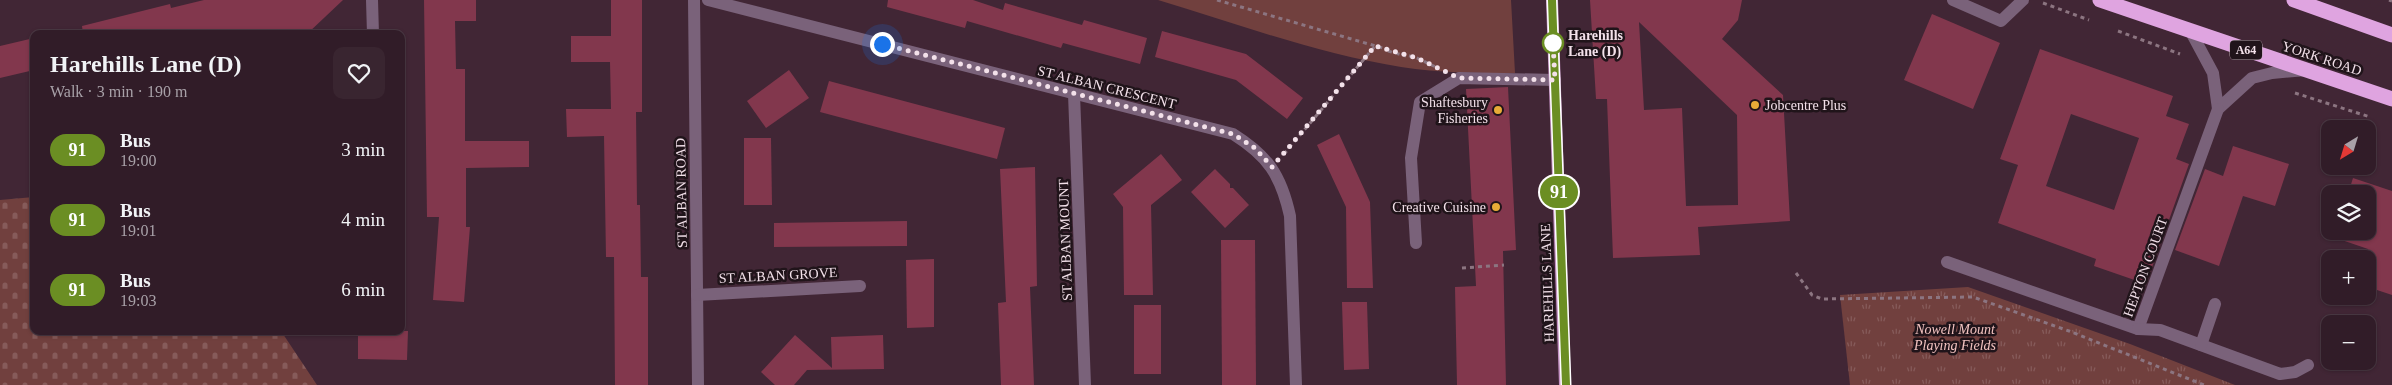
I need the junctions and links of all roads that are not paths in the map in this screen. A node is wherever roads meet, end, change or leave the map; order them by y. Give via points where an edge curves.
1 (372, 0) edge
2 (694, 0) edge
3 (708, 0) edge
4 (1552, 0) edge
5 (1953, 0) edge
6 (2023, 0) edge
7 (2100, 0) edge
8 (2294, 0) edge
9 (373, 30) edge
10 (2191, 32) junction
11 (2392, 35) edge
12 (2306, 70) junction
13 (1555, 80) junction
14 (1074, 94) junction
15 (2392, 99) edge
16 (2218, 109) junction
17 (1416, 243) dead end
18 (1947, 262) dead end
19 (860, 286) dead end
20 (697, 295) junction
21 (2215, 304) dead end
22 (2138, 329) junction
23 (2201, 345) junction
24 (2308, 364) dead end
25 (698, 385) edge
26 (1086, 385) edge
27 (1296, 385) edge
28 (1566, 385) edge

1 - 9 street
2 - 20 street, ST ALBAN ROAD
3 - 14 street, ST ALBAN CRESCENT
4 - 13 main road, HAREHILLS LANE
5 - 6 street via 2001,21
7 - 10 highway, YORK ROAD / A64
8 - 11 highway
10 - 12 highway, YORK ROAD / A64
10 - 16 street, HEPTON COURT via 2213,73
12 - 15 highway, YORK ROAD / A64
12 - 16 street, HEPTON COURT via 2252,78
13 - 17 street via 1459,78 1420,102 1411,158
13 - 28 main road, HAREHILLS LANE
14 - 26 street, ST ALBAN MOUNT
14 - 27 street, ST ALBAN CRESCENT via 1233,134 1255,148 1272,167 1284,191 1290,216
16 - 22 street, HEPTON COURT
18 - 22 street, HEPTON COURT
19 - 20 street, ST ALBAN GROVE
20 - 25 street, ST ALBAN ROAD
21 - 23 street
22 - 23 street via 2160,330
23 - 24 street via 2280,374 2295,372

